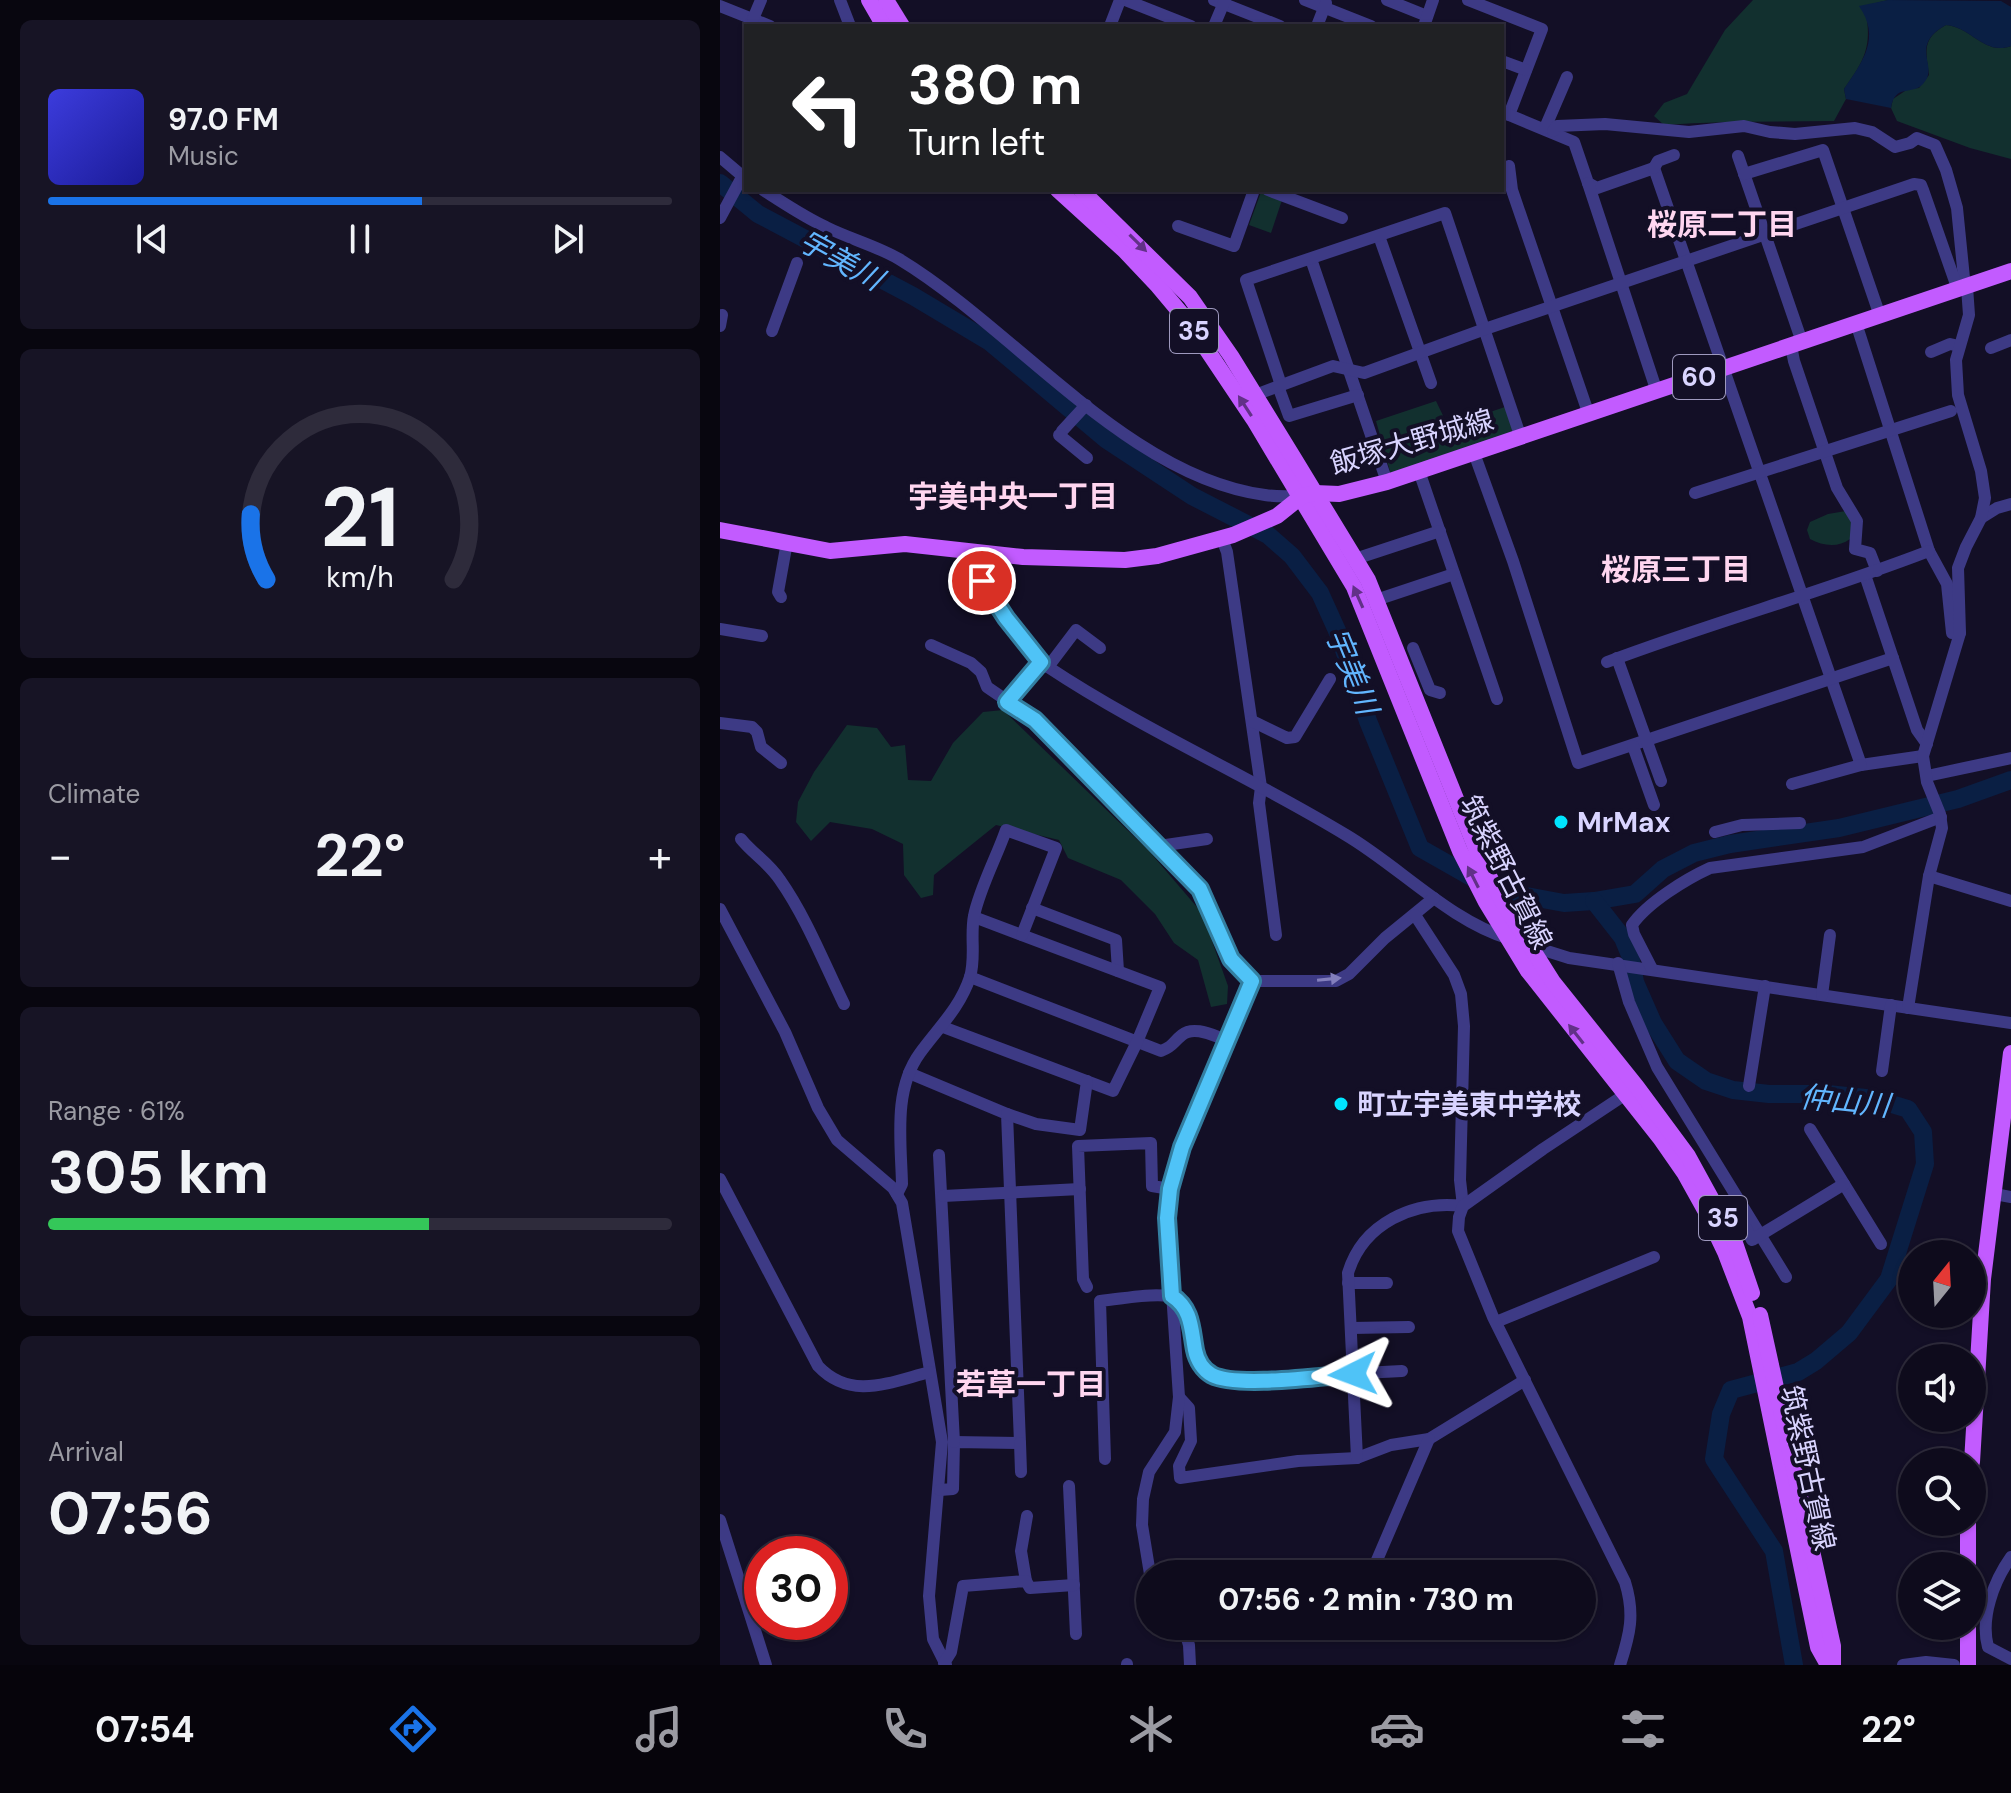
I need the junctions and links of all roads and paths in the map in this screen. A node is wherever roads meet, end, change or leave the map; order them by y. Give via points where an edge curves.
1 (761, 0) edge
2 (840, 0) edge
3 (869, 0) edge
4 (886, 0) edge
5 (1123, 0) edge
6 (1305, 0) edge
7 (1387, 0) edge
8 (1433, 0) edge
9 (1468, 0) edge
10 (1221, 1) edge
11 (1326, 4) edge
12 (720, 6) edge
13 (753, 19) junction
14 (1426, 21) edge
15 (765, 24) edge
16 (849, 24) edge
17 (883, 24) edge
18 (901, 24) edge
19 (1111, 24) edge
20 (1186, 24) edge
21 (1215, 24) edge
22 (1275, 24) edge
23 (1318, 24) edge
24 (1367, 24) edge
25 (1504, 62) edge
26 (1526, 70) junction
27 (1567, 77) dead end
28 (1506, 113) edge
29 (1549, 130) junction
30 (1674, 155) dead end
31 (1738, 156) dead end
32 (720, 157) edge
33 (1509, 166) dead end
34 (1654, 168) junction
35 (1744, 174) junction
36 (742, 180) edge
37 (1588, 183) junction
38 (766, 192) edge
39 (1060, 192) edge
40 (1083, 192) edge
41 (1253, 192) edge
42 (1273, 192) edge
43 (1844, 210) junction
44 (722, 214) edge
45 (1342, 218) dead end
46 (1178, 226) dead end
47 (1766, 235) junction
48 (1379, 236) junction
49 (1311, 259) junction
50 (1687, 262) junction
51 (797, 263) dead end
52 (2011, 271) edge
53 (1621, 285) junction
54 (1963, 288) junction
55 (1556, 306) junction
56 (1880, 316) junction
57 (1856, 323) junction
58 (1485, 329) junction
59 (772, 331) dead end
60 (1570, 332) dead end
61 (2011, 340) edge
62 (1797, 344) junction
63 (1959, 346) junction
64 (1991, 348) dead end
65 (1420, 352) junction
66 (1931, 352) dead end
67 (1723, 369) junction
68 (1350, 372) junction
69 (1431, 383) dead end
70 (1280, 386) junction
71 (1657, 392) junction
72 (1255, 395) junction
73 (1358, 395) junction
74 (1084, 407) junction
75 (1951, 411) dead end
76 (1589, 415) junction
77 (1891, 430) junction
78 (1521, 438) junction
79 (1825, 452) junction
80 (1474, 453) junction
81 (1087, 458) dead end
82 (1419, 471) junction
83 (1759, 473) junction
84 (1387, 482) junction
85 (1695, 493) dead end
86 (1308, 494) junction
87 (2011, 504) edge
88 (1981, 518) junction
89 (720, 530) edge
90 (1440, 531) junction
91 (1227, 537) junction
92 (787, 542) junction
93 (959, 550) junction
94 (1929, 551) junction
95 (1355, 559) junction
96 (1871, 573) junction
97 (1454, 574) junction
98 (781, 597) dead end
99 (1802, 597) junction
100 (1376, 600) junction
101 (720, 629) edge
102 (1960, 633) junction
103 (762, 636) dead end
104 (931, 645) dead end
105 (1100, 648) dead end
106 (1409, 654) junction
107 (1893, 658) junction
108 (1044, 665) junction
109 (1330, 679) dead end
110 (1830, 679) junction
111 (1440, 693) dead end
112 (1497, 699) dead end
113 (1007, 702) junction
114 (1252, 721) junction
115 (720, 723) edge
116 (1647, 741) junction
117 (1633, 746) junction
118 (1925, 750) junction
119 (2011, 758) edge
120 (781, 763) dead end
121 (1861, 765) junction
122 (1927, 779) junction
123 (1661, 781) dead end
124 (1792, 784) dead end
125 (1261, 787) junction
126 (1654, 805) dead end
127 (1940, 815) junction
128 (1800, 823) dead end
129 (1715, 832) dead end
130 (741, 839) dead end
131 (1207, 839) dead end
132 (1159, 846) junction
133 (1929, 876) junction
134 (1434, 898) junction
135 (2011, 901) edge
136 (1032, 908) junction
137 (720, 909) edge
138 (1415, 915) junction
139 (974, 917) junction
140 (1022, 935) junction
141 (1276, 935) dead end
142 (1830, 935) dead end
143 (1507, 938) junction
144 (1526, 943) junction
145 (1618, 963) junction
146 (1650, 968) junction
147 (1118, 971) junction
148 (970, 977) junction
149 (1252, 981) junction
150 (1765, 986) junction
151 (1822, 995) junction
152 (844, 1004) dead end
153 (1891, 1005) junction
154 (1908, 1008) junction
155 (2011, 1023) edge
156 (943, 1027) junction
157 (1227, 1040) junction
158 (1137, 1042) junction
159 (2011, 1053) edge
160 (1882, 1071) dead end
161 (909, 1073) junction
162 (1087, 1081) junction
163 (1749, 1086) dead end
164 (1631, 1090) junction
165 (1007, 1114) junction
166 (1810, 1129) dead end
167 (939, 1155) dead end
168 (720, 1179) edge
169 (1844, 1184) junction
170 (1080, 1189) junction
171 (1170, 1189) junction
172 (1011, 1193) junction
173 (897, 1194) junction
174 (943, 1196) junction
175 (2003, 1196) edge
176 (1463, 1206) junction
177 (1727, 1227) junction
178 (1762, 1235) junction
179 (1881, 1244) dead end
180 (1654, 1257) dead end
181 (1786, 1277) dead end
182 (1348, 1283) junction
183 (1387, 1283) dead end
184 (1087, 1287) dead end
185 (1172, 1296) junction
186 (1496, 1322) junction
187 (1409, 1327) dead end
188 (1351, 1328) junction
189 (1767, 1367) junction
190 (1402, 1371) dead end
191 (930, 1372) junction
192 (1353, 1374) junction
193 (1525, 1380) junction
194 (1179, 1397) junction
195 (1429, 1439) junction
196 (954, 1442) junction
197 (1020, 1443) junction
198 (1973, 1448) edge
199 (1357, 1458) junction
200 (1105, 1459) dead end
201 (1021, 1472) dead end
202 (1069, 1486) dead end
203 (940, 1490) junction
204 (1027, 1516) dead end
205 (720, 1520) edge
206 (2011, 1557) edge
207 (1148, 1560) edge
208 (1377, 1560) edge
209 (1026, 1581) junction
210 (1074, 1585) junction
211 (1076, 1634) dead end
212 (1186, 1640) edge
213 (1968, 1640) edge
214 (2011, 1659) edge
215 (945, 1664) edge
216 (766, 1665) edge
217 (1190, 1665) edge
218 (1620, 1665) edge
219 (1830, 1665) edge
220 (1903, 1665) edge
221 (1954, 1665) edge
222 (1968, 1665) edge

1 - 13 street
2 - 16 street
3 - 17 main road
4 - 18 main road
5 - 19 street
5 - 20 street
6 - 11 street
7 - 14 street
8 - 14 street
9 - 26 street via 1542,29
10 - 21 street
10 - 22 street
11 - 23 street
11 - 24 street
12 - 13 street
13 - 15 street
25 - 26 street
26 - 28 street
27 - 29 street
28 - 29 street
29 - 37 street via 1574,142
29 - 54 street via 1588,124 1689,132 1744,126 1795,134 1855,128 1895,147 1917,138 1935,145 1946,170 1957,208
30 - 34 street
31 - 35 street
32 - 36 street
33 - 55 street via 1512,190
34 - 37 street via 1597,188
34 - 50 street
35 - 43 street via 1823,150
35 - 47 street
36 - 44 street
37 - 53 street
38 - 74 street via 826,227 897,258 977,313
86 -> 39 main road, 筑紫野古賀線 / 35 via 1189,323 1124,250
40 -> 72 main road, 筑紫野古賀線 / 35 via 1192,294
41 - 46 street via 1234,246
42 - 45 street
43 - 47 street
43 - 54 street via 1921,185
43 - 56 street
47 - 50 street
47 - 62 street
48 - 49 street
48 - 58 street via 1445,213
48 - 65 street
49 - 68 street
49 - 70 street via 1246,280
50 - 53 street
50 - 67 street
51 - 59 street
52 - 54 main road, 飯塚大野城線 / 60
53 - 55 street
53 - 71 street
54 - 56 main road, 飯塚大野城線 / 60
54 - 63 street via 1969,315
55 - 58 street
55 - 60 street
55 - 76 street
56 - 57 main road, 飯塚大野城線 / 60
57 - 62 main road, 飯塚大野城線 / 60
57 - 77 street
58 - 65 street
58 - 78 street
61 - 64 street
62 - 67 main road, 飯塚大野城線 / 60
62 - 79 street via 1794,361
63 - 66 street
63 - 88 street via 1958,395 1981,471
65 - 68 street via 1364,373
65 - 69 street
67 - 71 main road, 飯塚大野城線 / 60
67 - 83 street
68 - 70 street via 1333,366
68 - 73 street
70 - 72 street
70 - 73 street via 1289,416
71 - 76 main road, 飯塚大野城線 / 60
72 - 86 main road, 筑紫野古賀線 / 35
73 - 84 street
74 - 81 street via 1060,433
74 - 86 street via 1194,474 1267,495
75 - 77 street
76 - 78 main road, 飯塚大野城線 / 60
77 - 79 street
77 - 94 street
78 - 80 main road, 飯塚大野城線 / 60
79 - 83 street
79 - 96 street via 1837,488 1857,521 1855,549 1870,553
80 - 82 main road, 飯塚大野城線 / 60
80 - 117 street via 1578,763
82 - 84 main road, 飯塚大野城線 / 60
82 - 90 street
83 - 85 street
83 - 99 street
84 - 86 main road, 飯塚大野城線 / 60 via 1339,494
86 - 91 main road, 飯塚大野城線 via 1277,516
86 - 95 main road, 筑紫野古賀線 / 35
143 -> 86 main road, 筑紫野古賀線 / 35 via 1460,851 1359,598
87 - 88 street
88 - 102 street via 1958,568
89 - 92 main road, 飯塚大野城線
90 - 95 street
90 - 97 street
91 - 93 main road, 飯塚大野城線 via 1125,560
91 - 114 street
92 - 93 main road, 飯塚大野城線 via 830,551 905,544
92 - 98 street
93 - 108 street
94 - 96 street
94 - 102 street via 1947,584 1952,633
95 - 100 main road, 筑紫野古賀線 / 35
96 - 99 street
96 - 107 street
97 - 100 street
97 - 112 street
99 - 110 street
99 - 116 street via 1612,660
100 - 106 main road, 筑紫野古賀線 / 35
101 - 103 street
102 - 118 street
104 - 113 street via 971,663 987,687
105 - 108 street via 1076,630
106 - 111 street via 1430,690
106 - 144 main road, 筑紫野古賀線 / 35 via 1481,861
107 - 110 street
107 - 118 street
108 - 113 street
108 - 125 street
109 - 114 street via 1295,737
110 - 116 street
110 - 121 street
113 - 132 street via 1035,720
114 - 125 street
115 - 120 street via 752,727 761,747
116 - 117 street
116 - 123 street
117 - 126 street
118 - 121 street
118 - 122 street
119 - 122 street
121 - 124 street
122 - 127 street
125 - 134 street via 1383,858
125 - 141 street
127 - 133 street via 1942,828
127 - 146 street via 1863,847 1748,860 1693,875 1635,921 1632,930
128 - 129 street via 1742,825
130 - 152 street via 790,894
131 - 132 street
132 - 149 street via 1200,889 1231,959
133 - 135 street
133 - 154 street
134 - 138 street
134 - 143 street
136 - 139 street via 1056,848 1006,830
136 - 140 street
136 - 147 street via 1116,940
137 - 173 street via 837,1140
149 -> 138 street via 1336,981
138 - 176 street via 1461,994
139 - 140 street
139 - 148 street
140 - 147 street
142 - 151 street
143 - 144 street
164 -> 143 main road, 筑紫野古賀線 / 35 via 1573,1031
144 - 145 street via 1569,958
144 - 164 main road, 筑紫野古賀線 / 35
145 - 146 street
145 - 178 street via 1657,1067
146 - 150 street
147 - 158 street via 1160,987
148 - 156 street
148 - 158 street
149 - 157 street
150 - 151 street
150 - 163 street
151 - 153 street
153 - 154 street
153 - 160 street
154 - 155 street
156 - 161 street
156 - 162 street
157 - 158 street via 1195,1031 1161,1051
157 - 171 street
158 - 162 street via 1113,1091
159 - 175 main road
161 - 165 street
161 - 173 street via 902,1098 902,1184
162 - 165 street via 1080,1130
164 - 176 street
164 - 177 main road, 筑紫野古賀線 / 35 via 1688,1156
164 - 189 main road, 筑紫野古賀線 / 35 via 1705,1210
165 - 172 street
166 - 169 street
167 - 174 street
168 - 191 street via 828,1377 857,1388
169 - 178 street
169 - 179 street
170 - 171 street via 1078,1146 1151,1143 1152,1186
170 - 172 street
170 - 184 street
171 - 185 street
172 - 174 street
172 - 197 street
173 - 191 street via 906,1217
174 - 196 street
175 - 198 main road via 1983,1279
176 - 182 street via 1406,1211 1383,1223 1351,1260
176 - 186 street via 1458,1231
177 - 178 street via 1742,1220 1752,1240
177 - 189 main road, 筑紫野古賀線 / 35 via 1761,1318
178 - 181 street
180 - 186 street
182 - 183 street
182 - 188 street
185 - 192 street via 1183,1303 1190,1319 1196,1355 1216,1377
185 - 194 street
185 - 200 street via 1100,1301
186 - 193 street
187 - 188 street
188 - 192 street
189 - 219 main road, 筑紫野古賀線 / 35 via 1818,1647
190 - 192 street
191 - 203 street via 942,1442
192 - 199 street
193 - 195 street
193 - 218 street via 1632,1603
194 - 199 street via 1189,1408 1191,1441 1179,1466 1180,1478
194 - 207 street via 1175,1432 1149,1472 1143,1499
195 - 199 street
195 - 208 street
196 - 197 street
196 - 203 street via 953,1489
197 - 201 street
202 - 210 street
203 - 215 street via 929,1596 933,1639
204 - 209 street via 1021,1551
205 - 216 street
206 - 214 street via 1999,1575 1984,1633 1988,1647
209 - 210 street via 1030,1588
209 - 215 street via 963,1586
210 - 211 street
212 - 217 street
213 - 222 main road
220 - 221 street

